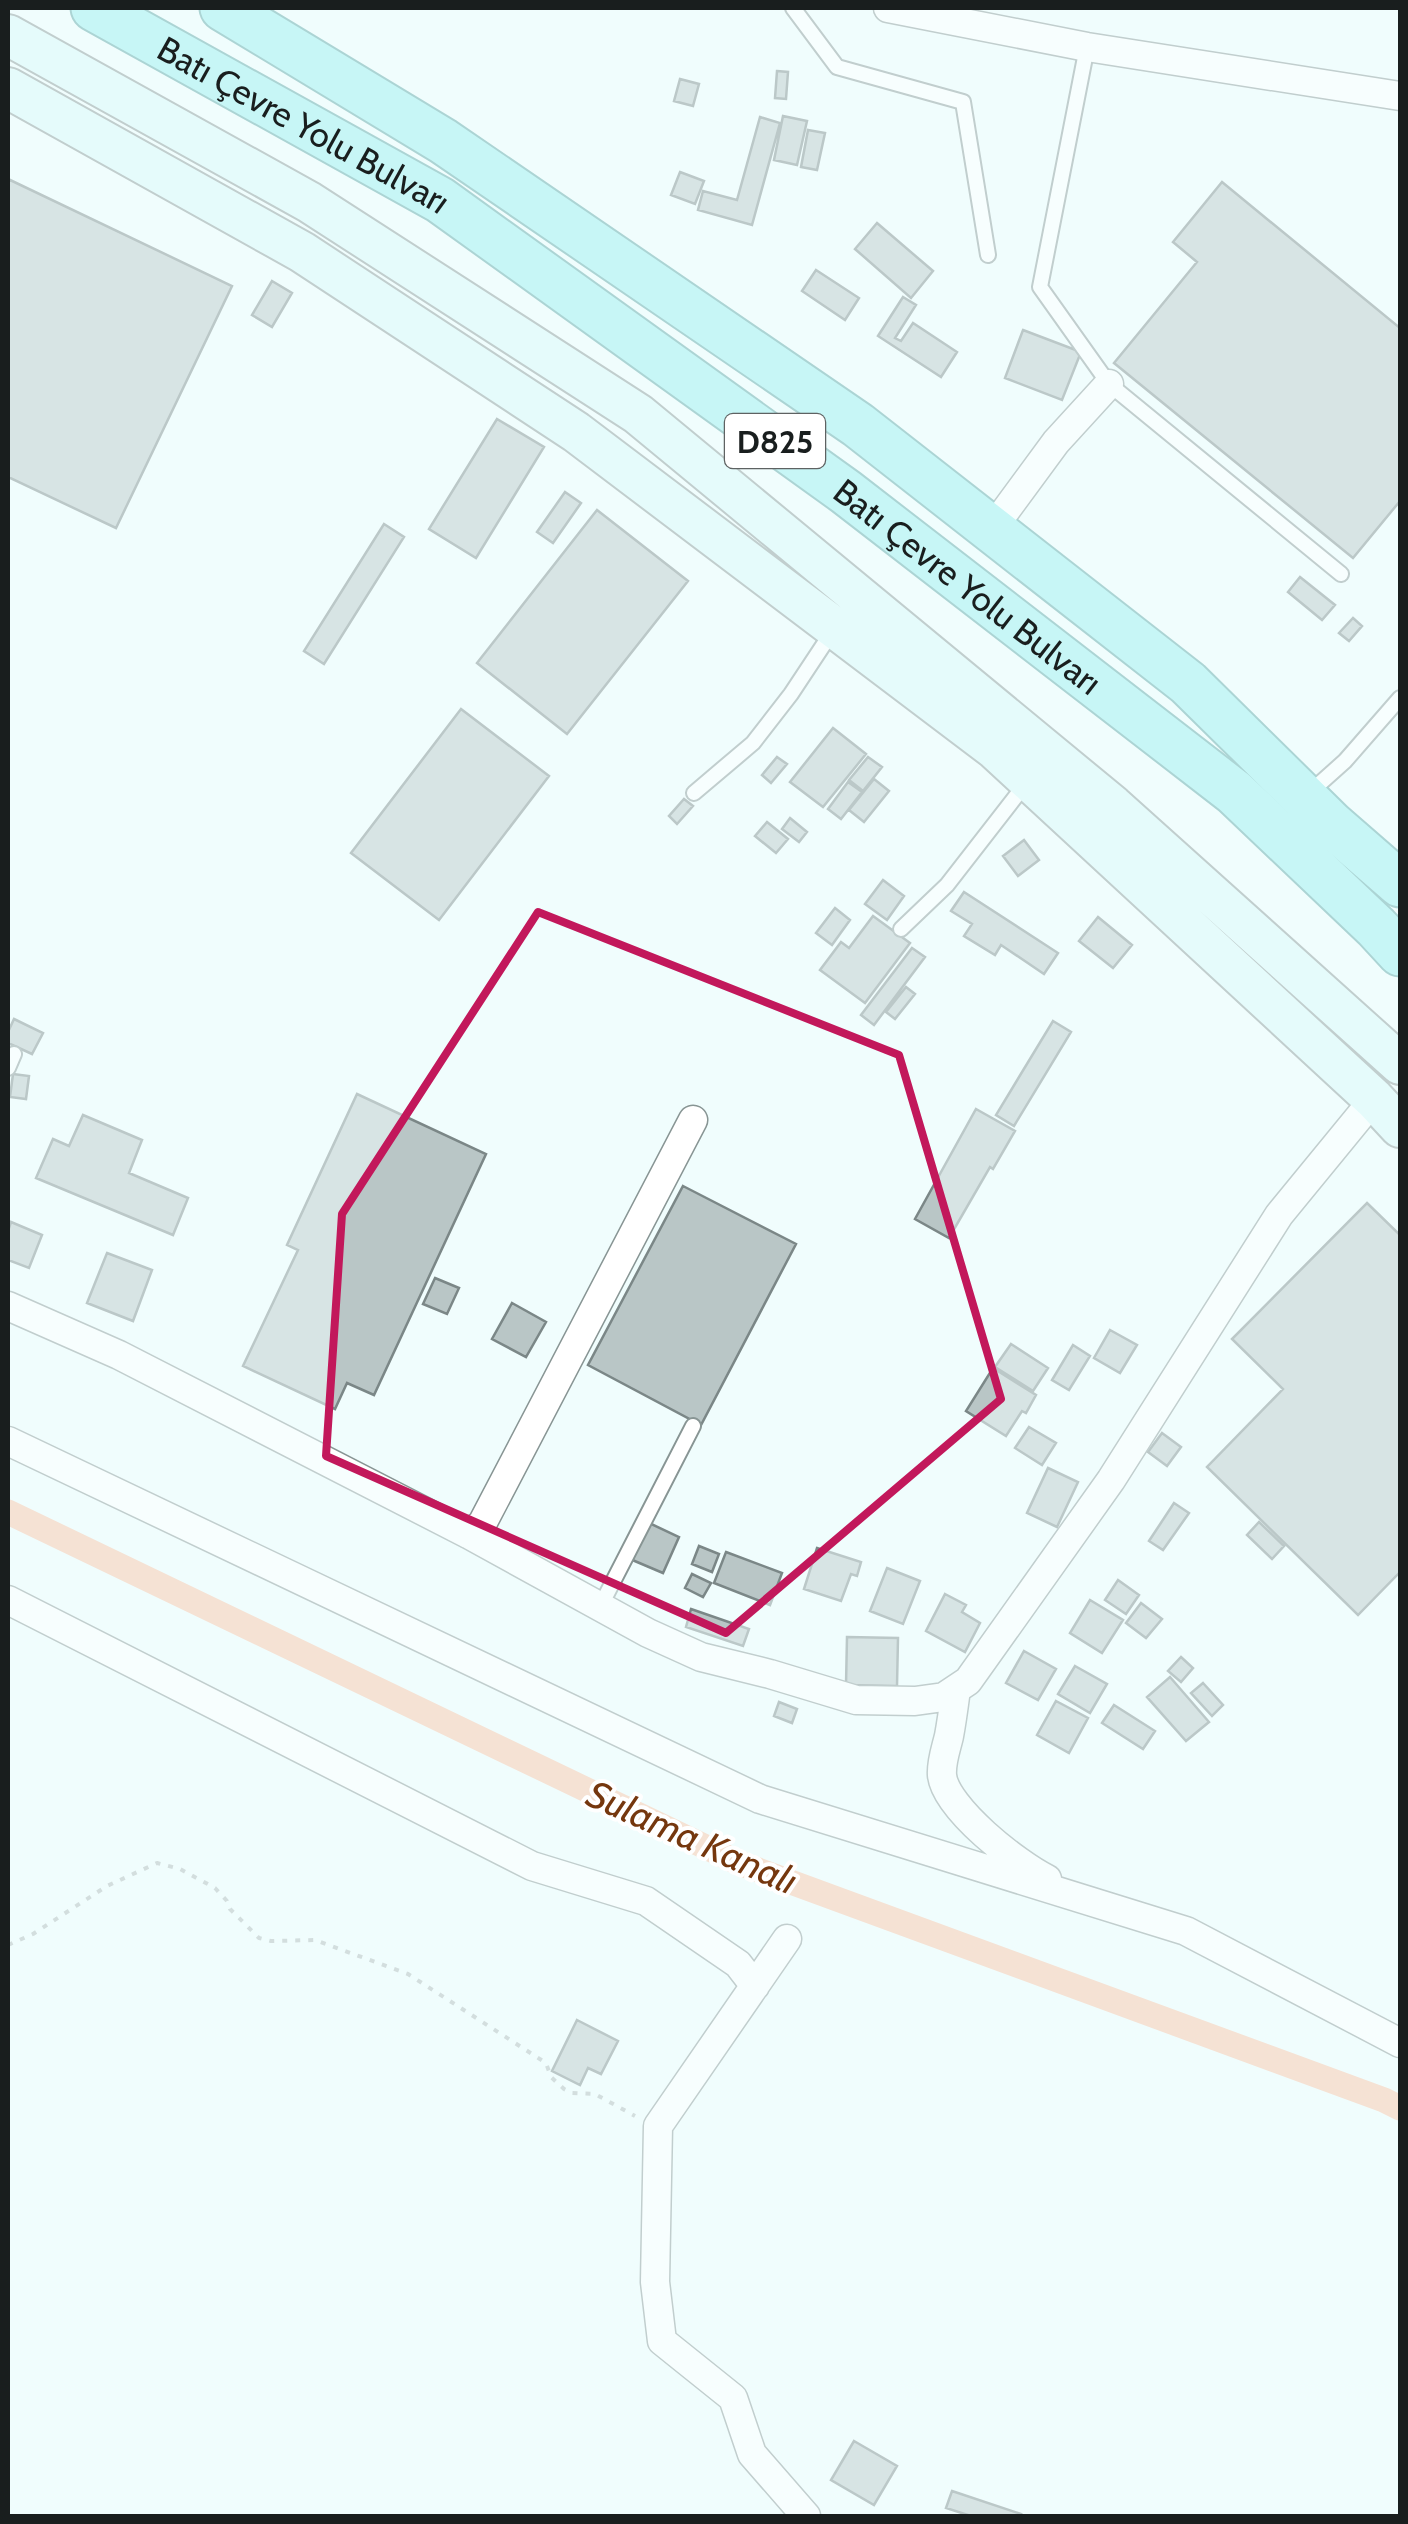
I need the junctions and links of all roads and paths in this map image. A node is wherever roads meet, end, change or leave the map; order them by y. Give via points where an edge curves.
1 (94, 8) edge
2 (223, 8) edge
3 (793, 8) edge
4 (888, 8) edge
5 (8, 35) edge
6 (1086, 46) junction
7 (8, 88) edge
8 (1400, 96) edge
9 (988, 254) dead end
10 (1109, 384) junction
11 (992, 529) junction
12 (1341, 574) dead end
13 (835, 628) junction
14 (1400, 698) edge
15 (1028, 780) junction
16 (694, 793) dead end
17 (1304, 797) junction
18 (1400, 884) edge
19 (900, 929) dead end
20 (1400, 953) edge
21 (1400, 1064) edge
22 (1387, 1113) edge
23 (694, 1120) dead end
24 (8, 1306) edge
25 (693, 1426) dead end
26 (8, 1441) edge
27 (468, 1534) junction
28 (8, 1600) edge
29 (600, 1606) junction
30 (956, 1688) junction
31 (1107, 1907) junction
32 (787, 1940) dead end
33 (8, 1946) edge
34 (755, 1986) junction
35 (1400, 2043) edge
36 (658, 2126) junction
37 (806, 2516) edge

1 - 20 highway, Batı Çevre Yolu Bulvarı / D825 via 440,200 846,492 1234,792
2 - 11 highway, Batı Çevre Yolu Bulvarı / D825 via 443,141 858,425
3 - 9 lane via 837,67 963,102
4 - 6 street
5 - 21 main road via 309,202 638,414 1113,806
6 - 8 street
6 - 10 lane via 1040,286
7 - 13 main road via 302,252 576,432
10 - 11 street
10 - 12 lane
11 - 17 highway, Batı Çevre Yolu Bulvarı / D825 via 1188,682
13 - 15 main road
13 - 16 lane via 753,743
14 - 17 lane
15 - 19 lane via 947,884
15 - 22 main road
17 - 18 highway, Batı Çevre Yolu Bulvarı / D825
22 - 30 street via 1279,1214 1111,1480 968,1681
23 - 27 street via 482,1524
24 - 27 street
25 - 29 lane
26 - 31 street via 760,1800
27 - 29 street
28 - 34 street via 532,1866 646,1901 738,1964
29 - 30 street via 701,1657 856,1700 916,1701
30 - 31 street via 941,1770 952,1802 1030,1871
31 - 35 street via 1186,1932
32 - 34 street
33 - 36 path via 107,1886 165,1864 216,1888 259,1938 315,1940 408,1974 546,2063 564,2089 596,2094
34 - 36 street
36 - 37 street via 655,2282 662,2341 734,2398 752,2454

